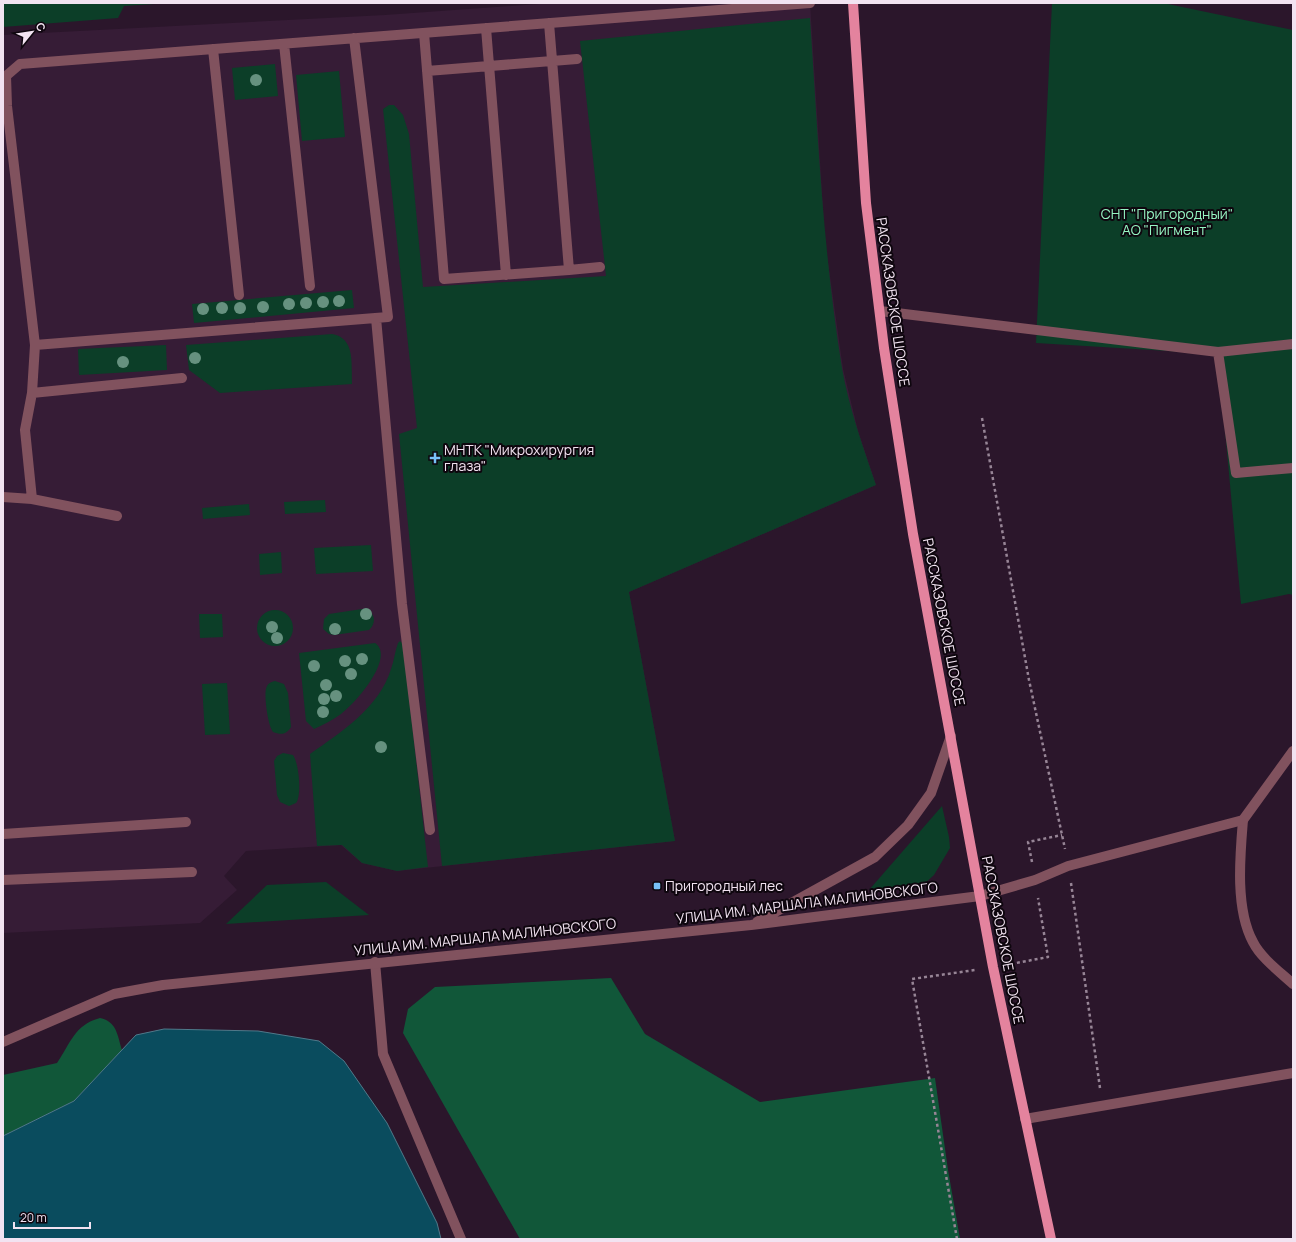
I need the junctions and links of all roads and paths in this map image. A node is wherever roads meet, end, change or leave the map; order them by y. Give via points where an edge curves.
1 (810, 3) edge
2 (854, 3) edge
3 (549, 23) junction
4 (486, 28) junction
5 (424, 33) junction
6 (354, 38) junction
7 (284, 44) junction
8 (213, 49) junction
9 (577, 59) dead end
10 (552, 61) junction
11 (489, 66) junction
12 (427, 71) junction
13 (600, 267) dead end
14 (569, 270) junction
15 (506, 275) junction
16 (310, 286) dead end
17 (239, 295) dead end
18 (880, 311) junction
19 (376, 318) junction
20 (1293, 344) edge
21 (35, 345) junction
22 (1218, 352) junction
23 (182, 378) dead end
24 (32, 393) junction
25 (982, 418) dead end
26 (1293, 468) edge
27 (3, 497) edge
28 (32, 499) junction
29 (117, 516) dead end
30 (951, 736) junction
31 (1293, 751) edge
32 (1243, 820) junction
33 (186, 822) dead end
34 (430, 830) dead end
35 (3, 834) edge
36 (1062, 835) junction
37 (1068, 866) junction
38 (192, 872) dead end
39 (3, 880) edge
40 (1035, 880) junction
41 (980, 896) junction
42 (752, 925) junction
43 (375, 962) junction
44 (993, 968) junction
45 (1293, 984) edge
46 (3, 1042) edge
47 (1293, 1073) edge
48 (1103, 1105) junction
49 (1025, 1119) junction
50 (461, 1239) edge
51 (957, 1239) edge
52 (1051, 1239) edge

1 - 3 street
2 - 18 main road, РАССКАЗОВСКОЕ ШОССЕ via 866,203
3 - 4 street
3 - 10 street
4 - 5 street
4 - 11 street
5 - 6 street
5 - 12 street
6 - 7 street
6 - 19 street via 388,317
7 - 8 street
7 - 16 street
8 - 17 street
8 - 21 street via 20,64 6,76 7,106
9 - 10 street
10 - 11 street
10 - 14 street
11 - 12 street
11 - 15 street
12 - 15 street via 444,279
13 - 14 street
14 - 15 street
18 - 22 street
18 - 30 main road, РАССКАЗОВСКОЕ ШОССЕ via 913,534
19 - 21 street
19 - 34 street via 402,604
20 - 22 street
21 - 24 street
22 - 26 street via 1236,473
23 - 24 street
24 - 28 street via 25,430
25 - 36 path via 1029,680
27 - 28 street
28 - 29 street
30 - 41 main road, РАССКАЗОВСКОЕ ШОССЕ
30 - 42 street via 932,793 908,825 875,857
31 - 32 street
32 - 37 street, УЛИЦА ИМ. МАРШАЛА МАЛИНОВСКОГО
32 - 45 street via 1238,870 1245,923 1253,943
33 - 35 street
36 - 37 path
36 - 40 path via 1028,842
37 - 40 street, УЛИЦА ИМ. МАРШАЛА МАЛИНОВСКОГО
37 - 48 path
38 - 39 street
40 - 41 street, УЛИЦА ИМ. МАРШАЛА МАЛИНОВСКОГО
40 - 44 path via 1048,957
41 - 42 street, УЛИЦА ИМ. МАРШАЛА МАЛИНОВСКОГО
41 - 44 main road, РАССКАЗОВСКОЕ ШОССЕ
42 - 43 street, УЛИЦА ИМ. МАРШАЛА МАЛИНОВСКОГО
43 - 46 street, УЛИЦА ИМ. МАРШАЛА МАЛИНОВСКОГО via 163,985 114,994
43 - 50 street via 383,1054
44 - 49 main road, РАССКАЗОВСКОЕ ШОССЕ
44 - 51 path via 912,979
47 - 48 street
48 - 49 street
49 - 52 main road, РАССКАЗОВСКОЕ ШОССЕ

